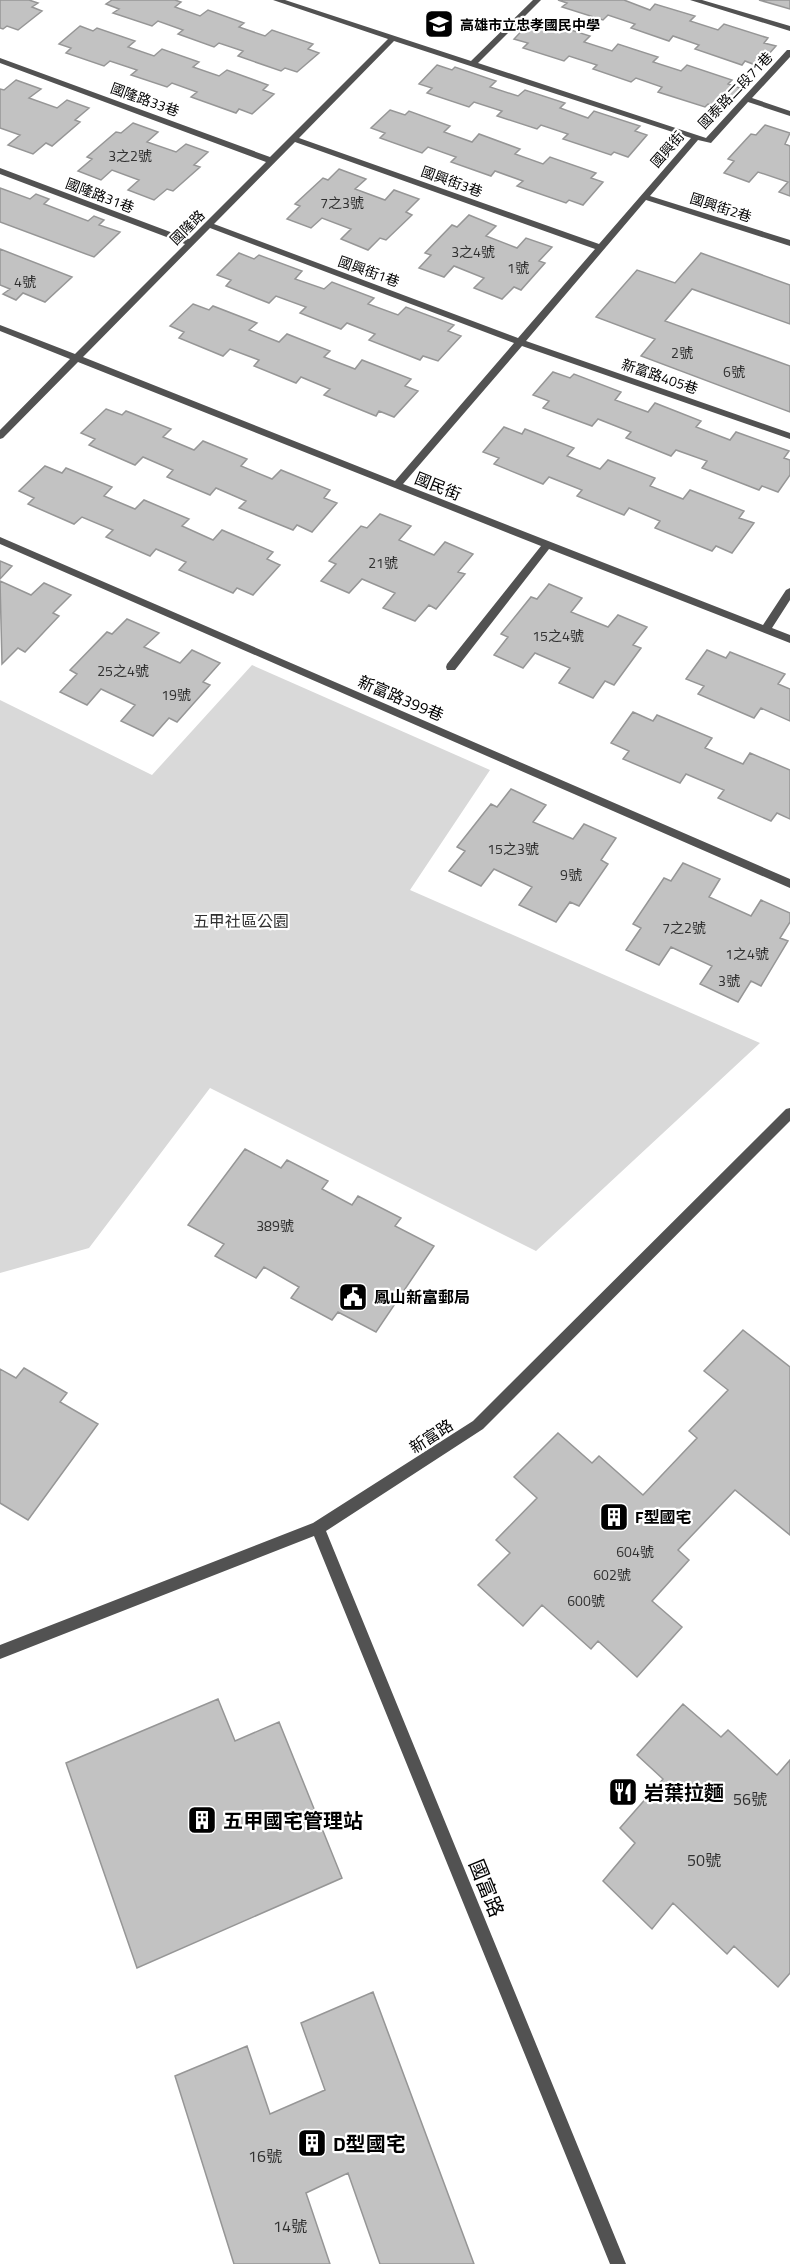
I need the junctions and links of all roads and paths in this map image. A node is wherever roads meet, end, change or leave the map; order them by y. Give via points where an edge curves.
1 (277, 0) edge
2 (537, 0) edge
3 (694, 0) edge
4 (790, 29) edge
5 (393, 38) junction
6 (790, 52) edge
7 (4, 61) edge
8 (473, 64) junction
9 (746, 99) junction
10 (790, 114) edge
11 (696, 137) junction
12 (294, 139) junction
13 (272, 161) junction
14 (0, 171) edge
15 (645, 197) junction
16 (209, 225) junction
17 (190, 243) junction
18 (790, 243) edge
19 (601, 248) junction
20 (0, 328) edge
21 (520, 342) junction
22 (76, 359) junction
23 (0, 436) edge
24 (790, 436) edge
25 (396, 486) junction
26 (0, 540) edge
27 (547, 545) junction
28 (790, 592) edge
29 (766, 629) junction
30 (790, 639) edge
31 (451, 667) dead end
32 (790, 884) edge
33 (790, 1113) edge
34 (318, 1528) junction
35 (0, 1652) edge
36 (618, 2264) edge

1 - 5 street, 國興街
2 - 8 street
3 - 4 street
5 - 8 street, 國興街
5 - 12 street, 國隆路
6 - 9 street, 國泰路二段71巷
7 - 13 street, 國隆路33巷
8 - 11 street, 國興街
9 - 10 street
9 - 11 street, 國泰路二段71巷 via 708,141
11 - 15 street, 國興街
12 - 13 street, 國隆路
12 - 19 street, 國興街3巷
13 - 16 street, 國隆路
14 - 17 street, 國隆路31巷
15 - 18 street, 國興街2巷
15 - 19 street, 國興街
16 - 17 street, 國隆路
16 - 21 street, 國興街1巷
17 - 22 street, 國隆路
19 - 21 street, 國興街
20 - 22 street, 國民街
21 - 24 street, 新富路405巷
21 - 25 street, 國興街
22 - 23 street, 國隆路
22 - 25 street, 國民街
25 - 27 street, 國民街
26 - 32 street, 新富路399巷
27 - 29 street, 國民街
27 - 31 street
28 - 29 street
29 - 30 street, 國民街
33 - 34 street, 新富路 via 478,1425
34 - 35 street, 新富路
34 - 36 street, 國富路

